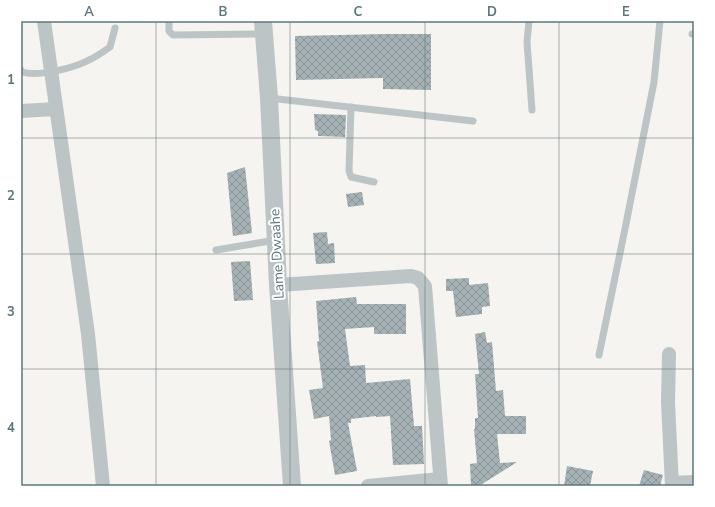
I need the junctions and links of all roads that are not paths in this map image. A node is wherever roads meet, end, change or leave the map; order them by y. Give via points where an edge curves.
1 (44, 21) edge
2 (169, 21) edge
3 (529, 21) edge
4 (660, 21) edge
5 (115, 28) dead end
6 (263, 28) edge
7 (21, 70) edge
8 (51, 72) junction
9 (269, 98) junction
10 (351, 107) junction
11 (55, 109) junction
12 (532, 110) dead end
13 (21, 111) edge
14 (473, 121) dead end
15 (374, 182) dead end
16 (276, 240) junction
17 (216, 250) dead end
18 (278, 285) junction
19 (599, 354) dead end
20 (668, 354) dead end
21 (694, 482) edge
22 (440, 483) edge
23 (672, 485) edge
24 (103, 486) edge
25 (292, 486) edge
26 (368, 486) edge

1 - 8 street
2 - 6 lane via 169,32 173,35
3 - 12 lane via 527,42
4 - 19 lane via 654,82
5 - 8 lane via 110,47 88,61
6 - 9 street, Lame Dwaahe
7 - 8 lane via 28,74
8 - 11 street
9 - 10 lane
9 - 16 street, Lame Dwaahe
10 - 14 lane
10 - 15 lane via 349,171 351,177
11 - 13 street
11 - 24 street via 88,334
16 - 17 lane
16 - 18 street, Lame Dwaahe
18 - 22 street via 411,276 418,278 425,286
18 - 25 street, Lame Dwaahe
20 - 23 street
21 - 23 street
22 - 26 street

